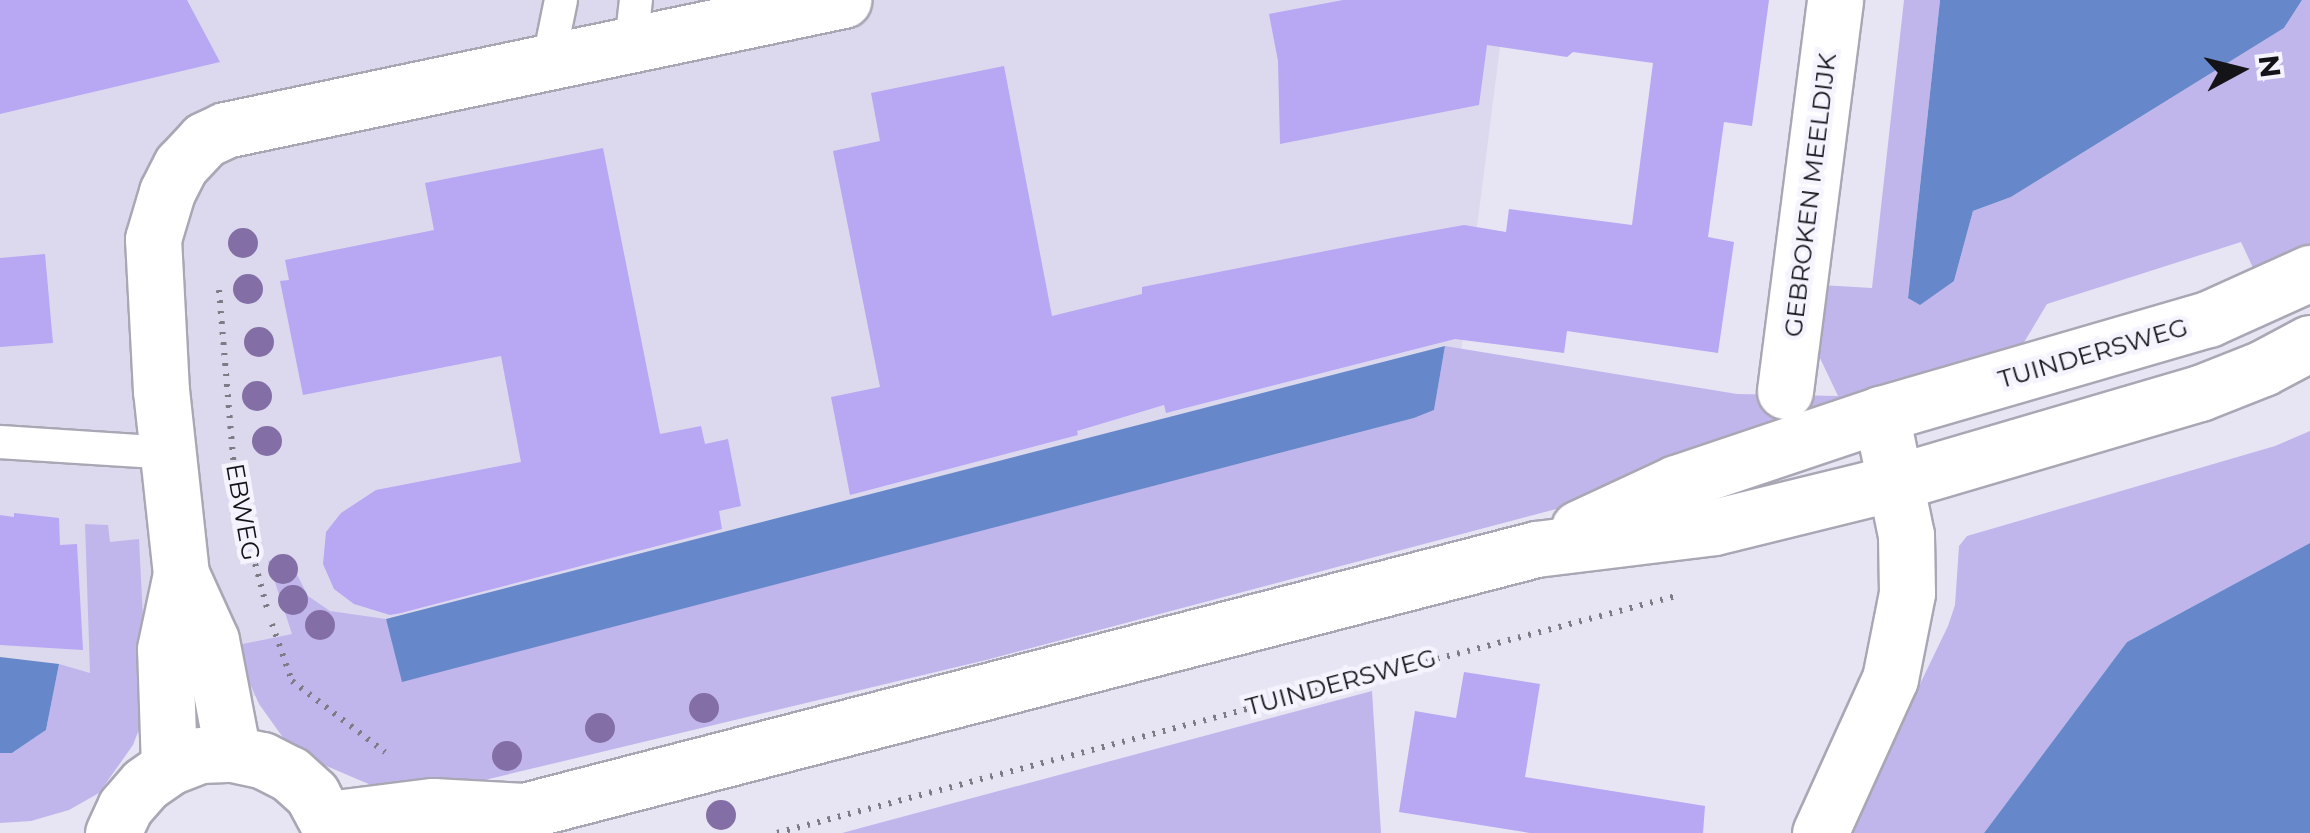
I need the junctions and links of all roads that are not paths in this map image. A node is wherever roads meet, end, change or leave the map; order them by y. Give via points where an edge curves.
1 (561, 0) edge
2 (843, 0) edge
3 (1835, 0) edge
4 (633, 22) edge
5 (549, 59) junction
6 (2310, 273) edge
7 (2310, 343) edge
8 (1785, 390) dead end
9 (1881, 414) junction
10 (0, 442) edge
11 (168, 453) junction
12 (1897, 482) junction
13 (1536, 549) junction
14 (181, 574) junction
15 (233, 754) junction
16 (169, 767) junction
17 (503, 822) edge
18 (331, 826) edge
19 (114, 833) edge
20 (1820, 833) edge

1 - 5 lane
2 - 4 main road
3 - 8 main road, GEBROKEN MEELDIJK
4 - 5 main road
5 - 11 main road via 204,140 167,192 153,239
6 - 9 main road, TUINDERSWEG via 2208,319
7 - 12 main road, TUINDERSWEG via 2200,393
9 - 12 main road
9 - 13 main road, TUINDERSWEG via 1676,483
10 - 11 lane
11 - 14 main road
12 - 13 main road, TUINDERSWEG via 1714,528
12 - 20 main road via 1906,534 1902,628 1890,679
13 - 17 main road, TUINDERSWEG
14 - 15 main road via 211,640
14 - 16 main road via 164,648
15 - 16 main road
15 - 18 main road via 290,774
16 - 19 main road via 125,807
17 - 18 main road, TUINDERSWEG via 414,808

